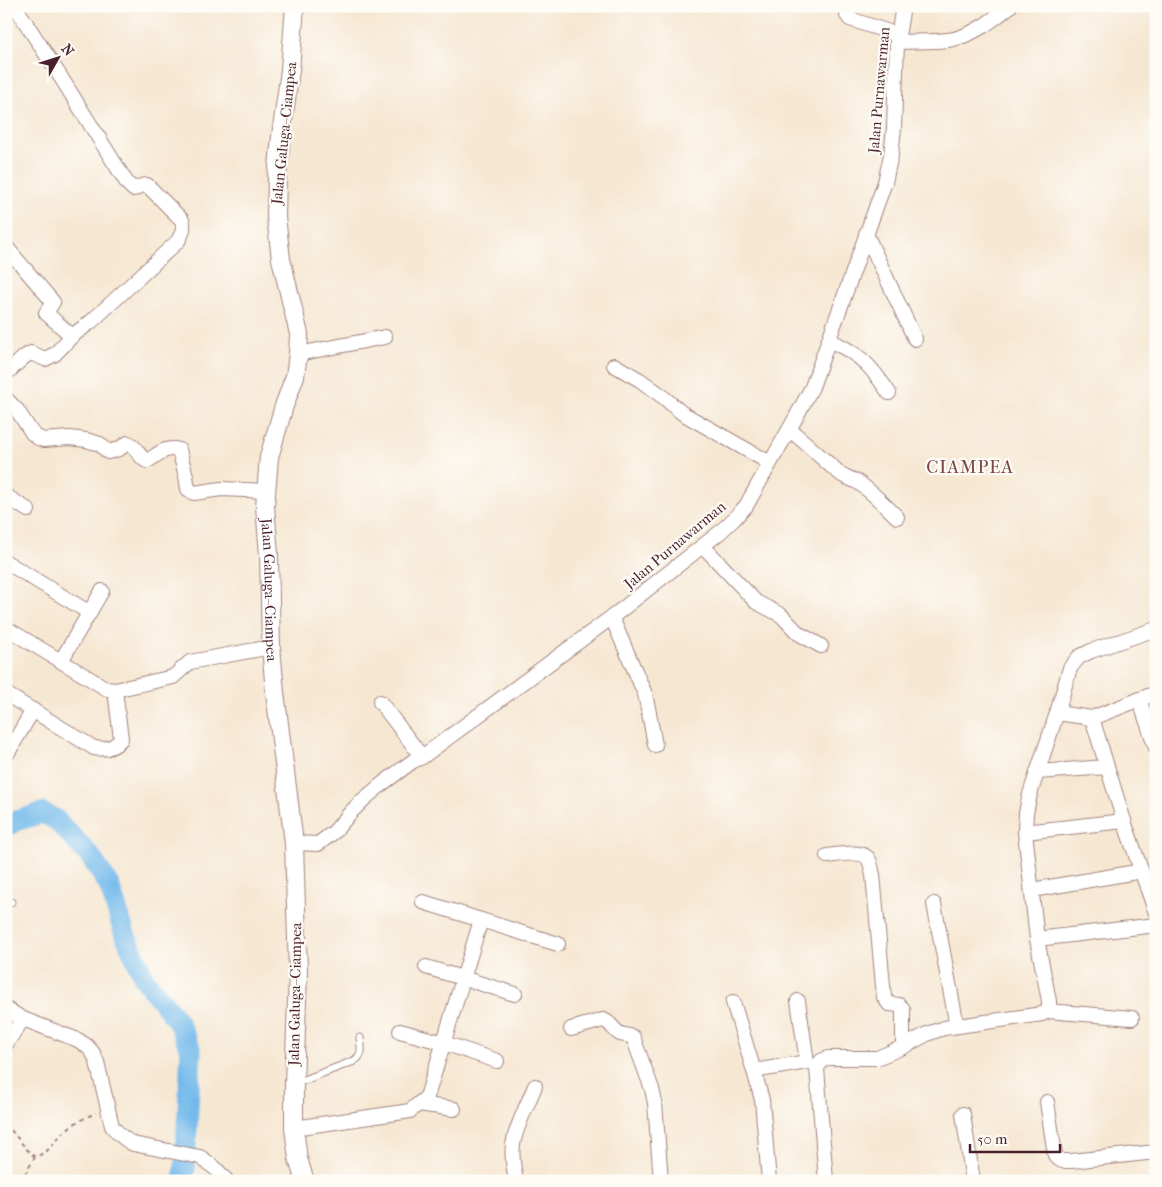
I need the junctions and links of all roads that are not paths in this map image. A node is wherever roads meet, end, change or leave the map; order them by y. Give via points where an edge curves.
1 (15, 6) edge
2 (295, 6) edge
3 (849, 6) edge
4 (903, 6) edge
5 (1010, 6) edge
6 (898, 39) junction
7 (866, 234) junction
8 (6, 246) edge
9 (72, 336) junction
10 (385, 338) dead end
11 (915, 339) dead end
12 (830, 340) junction
13 (298, 354) junction
14 (614, 366) dead end
15 (6, 374) edge
16 (890, 393) dead end
17 (6, 399) edge
18 (790, 430) junction
19 (770, 464) junction
20 (266, 491) junction
21 (6, 496) edge
22 (28, 510) dead end
23 (897, 517) dead end
24 (703, 546) junction
25 (6, 562) edge
26 (102, 591) dead end
27 (90, 613) junction
28 (612, 618) junction
29 (6, 628) edge
30 (1156, 629) edge
31 (821, 646) dead end
32 (271, 647) junction
33 (61, 661) junction
34 (115, 690) junction
35 (1156, 693) edge
36 (6, 694) edge
37 (1139, 699) junction
38 (380, 702) dead end
39 (33, 710) junction
40 (1057, 713) junction
41 (1092, 718) junction
42 (655, 745) dead end
43 (1156, 748) edge
44 (6, 756) edge
45 (422, 757) junction
46 (1107, 767) junction
47 (1037, 772) junction
48 (1124, 820) junction
49 (1025, 832) junction
50 (294, 843) junction
51 (827, 856) dead end
52 (1142, 871) junction
53 (1032, 890) junction
54 (423, 902) dead end
55 (934, 904) dead end
56 (1156, 913) edge
57 (482, 920) junction
58 (1156, 924) edge
59 (1037, 940) junction
60 (558, 944) dead end
61 (426, 966) dead end
62 (464, 978) junction
63 (515, 994) dead end
64 (798, 1001) dead end
65 (734, 1002) dead end
66 (6, 1009) edge
67 (1048, 1011) junction
68 (1132, 1018) dead end
69 (23, 1019) junction
70 (957, 1026) junction
71 (571, 1030) dead end
72 (400, 1031) dead end
73 (360, 1038) dead end
74 (444, 1043) junction
75 (6, 1044) edge
76 (903, 1046) junction
77 (497, 1061) dead end
78 (754, 1071) junction
79 (294, 1084) junction
80 (535, 1086) dead end
81 (1047, 1102) dead end
82 (418, 1104) junction
83 (454, 1109) dead end
84 (964, 1114) dead end
85 (294, 1128) junction
86 (1156, 1152) edge
87 (227, 1181) edge
88 (305, 1181) edge
89 (516, 1181) edge
90 (661, 1181) edge
91 (769, 1181) edge
92 (826, 1181) edge
93 (973, 1181) edge

1 - 9 street via 127,183 133,188 148,185 184,225 178,241
2 - 13 street, Jalan Galuga–Ciampea via 280,136 276,217 281,259 299,334
3 - 6 street via 847,15 850,19
4 - 6 street, Jalan Purnawarman
5 - 6 street via 961,37 950,40
6 - 7 street, Jalan Purnawarman via 891,155
7 - 11 street
7 - 12 street, Jalan Purnawarman
8 - 9 street via 53,302 46,313
9 - 15 street via 55,354 45,359 30,353
10 - 13 street
12 - 16 street via 856,354
12 - 18 street, Jalan Purnawarman via 812,387
13 - 20 street, Jalan Galuga–Ciampea via 296,376 269,457
14 - 19 street via 682,413
17 - 20 street via 38,438 86,440 100,444 108,452 128,443 146,461 168,448 179,450 188,489 194,493 221,489
18 - 19 street, Jalan Purnawarman
18 - 23 street
19 - 24 street, Jalan Purnawarman via 746,506
20 - 32 street, Jalan Galuga–Ciampea
21 - 22 street
24 - 28 street, Jalan Purnawarman
24 - 31 street via 756,602 780,615 798,633
25 - 27 street
26 - 27 street
27 - 33 street
28 - 42 street via 645,694
28 - 45 street, Jalan Purnawarman
29 - 33 street
30 - 40 street via 1079,657 1070,668
32 - 34 street via 190,662 173,677
32 - 50 street, Jalan Galuga–Ciampea
33 - 34 street via 107,689
34 - 39 street via 121,739 105,750 94,748
35 - 37 street
36 - 39 street
37 - 41 street
37 - 43 street
38 - 45 street
39 - 44 street
40 - 41 street
40 - 47 street
41 - 46 street
45 - 50 street, Jalan Purnawarman via 382,784 318,844
46 - 47 street
46 - 48 street
47 - 49 street via 1026,813
48 - 49 street
48 - 52 street
49 - 53 street
50 - 79 street, Jalan Galuga–Ciampea via 298,972
51 - 76 street via 864,854 869,859 884,996 889,1004 903,1009
52 - 53 street
52 - 56 street
53 - 59 street
54 - 57 street
55 - 70 street
57 - 60 street
57 - 62 street
58 - 59 street
59 - 67 street via 1049,1001
61 - 62 street
62 - 63 street
62 - 74 street
64 - 78 street via 806,1063
65 - 78 street
66 - 69 street
67 - 68 street
67 - 70 street
69 - 75 street
69 - 87 street via 78,1040 93,1054 112,1126 118,1134 133,1144 200,1158
70 - 76 street via 927,1034
71 - 90 street via 603,1020 617,1032 633,1037 652,1089
72 - 74 street
73 - 79 lane via 360,1057
74 - 77 street
74 - 82 street via 427,1097
76 - 92 street via 877,1058 828,1058 817,1068
78 - 91 street via 762,1100
79 - 85 street, Jalan Galuga–Ciampea
80 - 89 street via 513,1144
81 - 86 street via 1056,1155 1062,1161
82 - 83 street
82 - 85 street via 410,1111
84 - 93 street
85 - 88 street, Jalan Galuga–Ciampea

